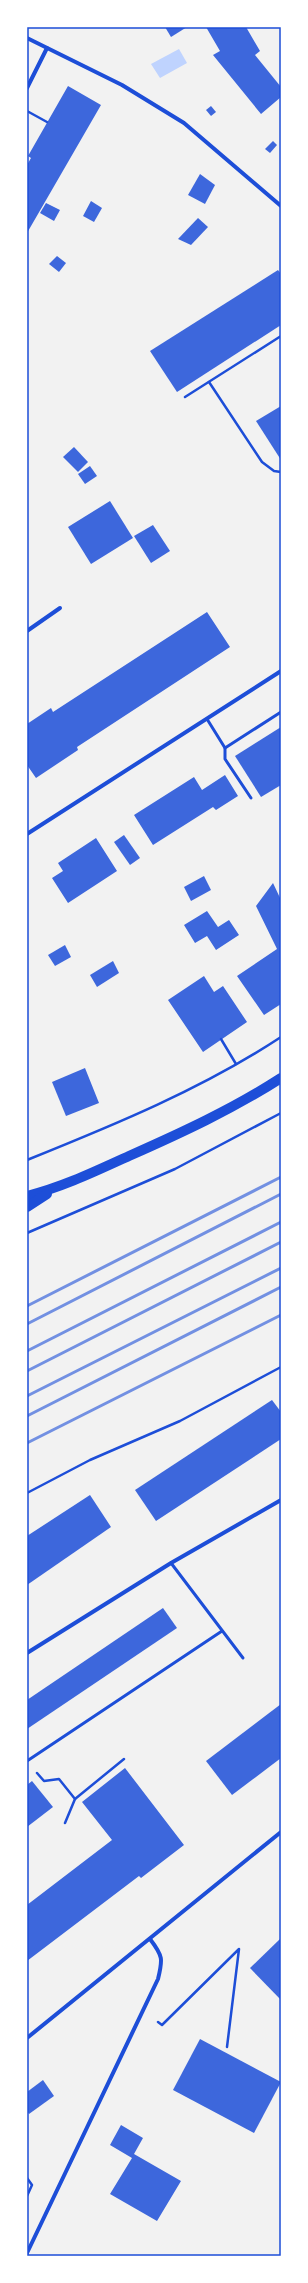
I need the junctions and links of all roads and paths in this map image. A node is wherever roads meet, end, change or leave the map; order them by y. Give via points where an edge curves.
1 (27, 38) edge
2 (47, 48) junction
3 (27, 88) edge
4 (27, 111) edge
5 (47, 122) dead end
6 (281, 206) edge
7 (281, 336) edge
8 (209, 382) junction
9 (185, 397) dead end
10 (281, 472) edge
11 (60, 608) dead end
12 (27, 632) edge
13 (281, 671) edge
14 (281, 712) edge
15 (206, 719) junction
16 (225, 748) junction
17 (251, 798) dead end
18 (27, 834) edge
19 (281, 1037) edge
20 (221, 1039) dead end
21 (236, 1064) junction
22 (281, 1078) edge
23 (281, 1113) edge
24 (27, 1160) edge
25 (53, 1189) junction
26 (27, 1196) edge
27 (27, 1207) edge
28 (27, 1233) edge
29 (281, 1367) edge
30 (27, 1493) edge
31 (281, 1500) edge
32 (170, 1562) junction
33 (222, 1631) junction
34 (27, 1653) edge
35 (243, 1658) dead end
36 (124, 1759) dead end
37 (27, 1761) edge
38 (44, 1781) dead end
39 (75, 1798) junction
40 (65, 1823) dead end
41 (281, 1832) edge
42 (150, 1939) junction
43 (158, 2022) dead end
44 (27, 2038) edge
45 (227, 2047) dead end
46 (27, 2178) edge
47 (27, 2196) edge
48 (27, 2253) edge

1 - 2 street
2 - 3 street
2 - 6 street via 122,85 184,123
4 - 5 path
7 - 8 path
8 - 9 path
8 - 10 path via 262,462 274,471
11 - 12 street
13 - 15 street
14 - 16 lane
15 - 16 lane
15 - 18 street
16 - 17 lane via 225,760
19 - 21 path
20 - 21 path
21 - 24 path via 149,1109
22 - 25 main road via 214,1117
23 - 28 path via 174,1169
25 - 26 main road
25 - 27 main road
29 - 30 path via 180,1421 90,1460
31 - 32 street
32 - 33 lane
32 - 34 street
33 - 35 lane
33 - 37 lane
36 - 39 path
38 - 39 path via 59,1779
39 - 40 path
41 - 42 street
42 - 44 street
42 - 48 street via 161,1953 162,1963 158,1980
43 - 45 path via 162,2025 239,1948
46 - 47 path via 32,2185

